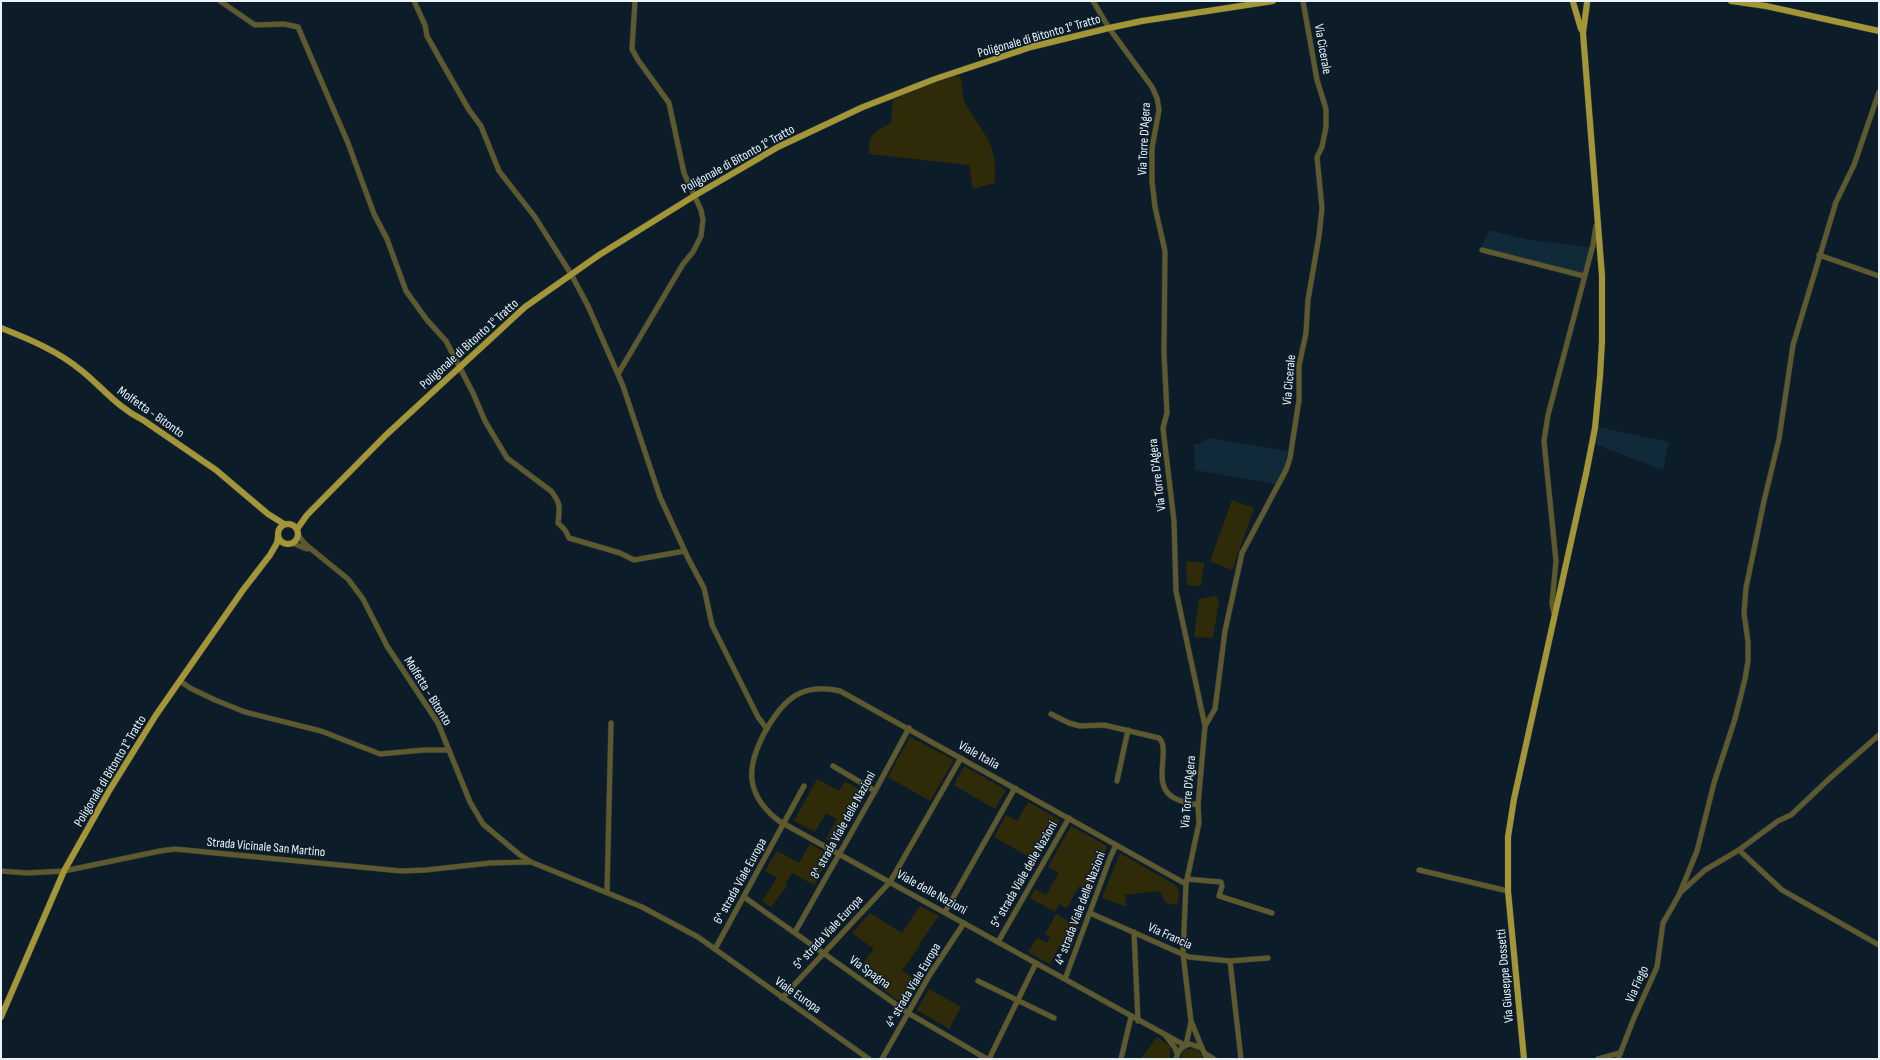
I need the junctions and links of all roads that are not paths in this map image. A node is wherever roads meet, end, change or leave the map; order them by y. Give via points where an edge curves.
1 (220, 1) edge
2 (414, 1) edge
3 (635, 1) edge
4 (1093, 1) edge
5 (1273, 1) edge
6 (1303, 1) edge
7 (1731, 1) edge
8 (1572, 2) edge
9 (1588, 2) edge
10 (1109, 28) junction
11 (1879, 31) edge
12 (1583, 33) junction
13 (1879, 92) edge
14 (694, 196) junction
15 (1598, 219) junction
16 (1482, 250) dead end
17 (1819, 255) junction
18 (571, 274) junction
19 (1584, 276) junction
20 (1879, 276) edge
21 (1, 328) edge
22 (459, 367) junction
23 (618, 374) junction
24 (268, 514) junction
25 (284, 524) junction
26 (296, 529) junction
27 (278, 534) junction
28 (289, 543) junction
29 (685, 551) junction
30 (315, 553) junction
31 (270, 555) junction
32 (1555, 617) junction
33 (180, 681) junction
34 (1052, 714) dead end
35 (611, 723) dead end
36 (1205, 726) junction
37 (909, 728) junction
38 (766, 729) junction
39 (1128, 730) junction
40 (1879, 735) edge
41 (449, 750) junction
42 (961, 758) junction
43 (833, 766) dead end
44 (1117, 781) dead end
45 (804, 786) dead end
46 (1015, 788) junction
47 (875, 791) junction
48 (1198, 805) junction
49 (1069, 818) junction
50 (784, 824) junction
51 (1116, 845) junction
52 (1738, 850) junction
53 (840, 854) junction
54 (531, 862) junction
55 (64, 870) junction
56 (1419, 870) dead end
57 (1, 871) edge
58 (1187, 881) junction
59 (890, 882) junction
60 (1508, 890) junction
61 (607, 892) junction
62 (1679, 895) junction
63 (744, 897) junction
64 (945, 912) junction
65 (1090, 913) junction
66 (1272, 913) dead end
67 (964, 923) junction
68 (795, 932) junction
69 (1134, 932) junction
70 (998, 942) junction
71 (1879, 945) edge
72 (715, 949) junction
73 (824, 953) junction
74 (1184, 954) junction
75 (1268, 958) dead end
76 (1230, 961) junction
77 (1036, 963) junction
78 (1065, 979) junction
79 (978, 982) dead end
80 (782, 998) junction
81 (1017, 1000) junction
82 (908, 1013) junction
83 (1, 1017) edge
84 (1131, 1017) junction
85 (1054, 1018) dead end
86 (1138, 1021) junction
87 (1191, 1021) junction
88 (1164, 1034) junction
89 (1185, 1045) junction
90 (1202, 1048) junction
91 (1177, 1056) edge
92 (1206, 1056) edge
93 (1619, 1056) edge
94 (869, 1059) edge
95 (882, 1059) edge
96 (988, 1059) edge
97 (1121, 1059) edge
98 (1214, 1059) edge
99 (1241, 1059) edge
100 (1524, 1059) edge
101 (1598, 1059) edge

1 - 22 street via 255,25 284,24 298,27 348,143 406,291 446,341
2 - 18 street via 427,36 469,110 479,122 499,171 535,217
3 - 14 street via 632,49 669,103 684,173
4 - 10 street, Via Torre D'Agera
5 - 10 main road, Poligonale di Bitonto 1° Tratto
6 - 36 street, Via Cicerale via 1317,80 1326,109 1326,127 1317,157 1322,208 1308,300 1306,333 1299,366 1299,400 1286,470 1242,553 1225,631 1215,709
7 - 11 main road via 1766,6
8 - 9 main road
8 - 12 main road
9 - 12 main road
10 - 14 main road, Poligonale di Bitonto 1° Tratto via 1031,48 935,79 863,107 778,147
10 - 36 street, Via Torre D'Agera via 1158,98 1159,110 1152,148 1152,181 1165,251 1164,353 1167,413 1163,428 1174,521 1176,591
12 - 15 main road, Via Giuseppe Dossetti
13 - 17 street, Via Fiego via 1854,165 1836,202
14 - 18 main road, Poligonale di Bitonto 1° Tratto
14 - 23 street via 702,215 701,236
15 - 19 street
15 - 32 main road, Via Giuseppe Dossetti via 1602,315 1597,409 1586,474
16 - 19 street
17 - 20 street
17 - 62 street, Via Fiego via 1793,345 1779,439 1749,569 1744,613 1748,642 1745,679 1728,744 1714,782 1698,851
18 - 22 main road, Poligonale di Bitonto 1° Tratto via 525,307
18 - 23 street
19 - 32 street via 1548,415 1544,441 1556,561 1552,603
21 - 24 main road, Molfetta - Bitonto via 33,340 82,370 130,414 144,420 216,470
22 - 26 main road, Poligonale di Bitonto 1° Tratto via 386,435 306,515
22 - 29 street via 502,452 551,490 557,498 560,506 558,523 569,538 620,553 634,560
23 - 29 street via 660,497
24 - 25 main road, Molfetta - Bitonto
24 - 27 main road
25 - 26 main road
25 - 27 main road
26 - 28 main road
26 - 30 street, Molfetta - Bitonto via 301,541
27 - 28 main road
27 - 31 main road via 277,543
28 - 30 street, Molfetta - Bitonto
28 - 31 main road
29 - 38 street via 704,588 712,625
30 - 41 street, Molfetta - Bitonto via 356,588 393,656 438,723
31 - 33 main road, Poligonale di Bitonto 1° Tratto via 242,590
32 - 60 main road, Via Giuseppe Dossetti via 1513,805 1508,836
33 - 41 street via 215,700 245,712 321,731 380,754
33 - 55 main road, Poligonale di Bitonto 1° Tratto via 112,785
34 - 39 street via 1080,726 1104,724
35 - 61 street
36 - 48 street, Via Torre D'Agera
37 - 38 street, Viale Italia via 846,693 824,688 808,690 793,696 778,710
37 - 42 street, Viale Italia
37 - 47 street, 8^ strada Viale delle Nazioni
38 - 50 street, Viale delle Nazioni via 755,751 751,777 756,794 764,807
39 - 44 street
39 - 48 street via 1162,740 1162,775 1165,790 1178,800
40 - 52 street via 1791,815 1778,821
41 - 54 street, Molfetta - Bitonto via 470,802 483,824
42 - 46 street, Viale Italia
42 - 59 street, 5^ strada Viale Europa
43 - 47 street
45 - 50 street, 6^ strada Viale Europa
46 - 49 street, Viale Italia
46 - 64 street
47 - 53 street, 8^ strada Viale delle Nazioni
48 - 58 street, Via Torre D'Agera via 1199,823
49 - 51 street, Viale Italia
49 - 70 street, 5^ strada Viale delle Nazioni
50 - 53 street, Viale delle Nazioni
50 - 63 street, 6^ strada Viale Europa
51 - 58 street, Viale Italia
51 - 65 street, 4^ strada Viale delle Nazioni
52 - 62 street via 1705,870
52 - 71 street via 1782,890
53 - 59 street, Viale delle Nazioni
53 - 68 street, 8^ strada Viale delle Nazioni
54 - 55 street, Strada Vicinale San Martino via 401,871 176,850
54 - 61 street, Viale Europa
55 - 57 street, Strada Vicinale San Martino via 27,873
55 - 83 main road, Poligonale di Bitonto 1° Tratto
56 - 60 street
58 - 66 street via 1221,882 1219,896
58 - 74 street, Via Torre D'Agera
59 - 64 street, Viale delle Nazioni
59 - 73 street, 5^ strada Viale Europa
60 - 100 main road, Via Giuseppe Dossetti
61 - 72 street, Viale Europa via 652,911
62 - 93 street, Via Fiego via 1662,929 1655,973
63 - 68 street, Via Spagna
63 - 72 street, 6^ strada Viale Europa
64 - 67 street, Viale delle Nazioni
65 - 69 street, Via Francia
65 - 78 street, 4^ strada Viale delle Nazioni
67 - 70 street, Viale delle Nazioni
67 - 82 street, 4^ strada Viale Europa
68 - 73 street, Via Spagna
69 - 74 street, Via Francia
69 - 86 street
70 - 77 street, Viale delle Nazioni
72 - 80 street, Viale Europa
73 - 80 street, 5^ strada Viale Europa
73 - 82 street, Via Spagna
74 - 76 street, Via Francia via 1195,959
74 - 87 street, Via Torre D'Agera
75 - 76 street, Via Francia
76 - 99 street
77 - 78 street, Viale delle Nazioni
77 - 81 street
78 - 84 street, Viale delle Nazioni
79 - 81 street
80 - 94 street, Viale Europa
81 - 85 street
81 - 96 street
82 - 95 street, 4^ strada Viale Europa
82 - 96 street, Via Spagna
84 - 86 street, Viale delle Nazioni
84 - 97 street
86 - 88 street, Viale delle Nazioni
87 - 89 street
87 - 90 street
88 - 89 street, Viale delle Nazioni
88 - 91 street, Viale delle Nazioni via 1175,1048
89 - 90 street, Viale delle Nazioni via 1195,1044
89 - 91 street
90 - 92 street
92 - 98 street
93 - 101 street

